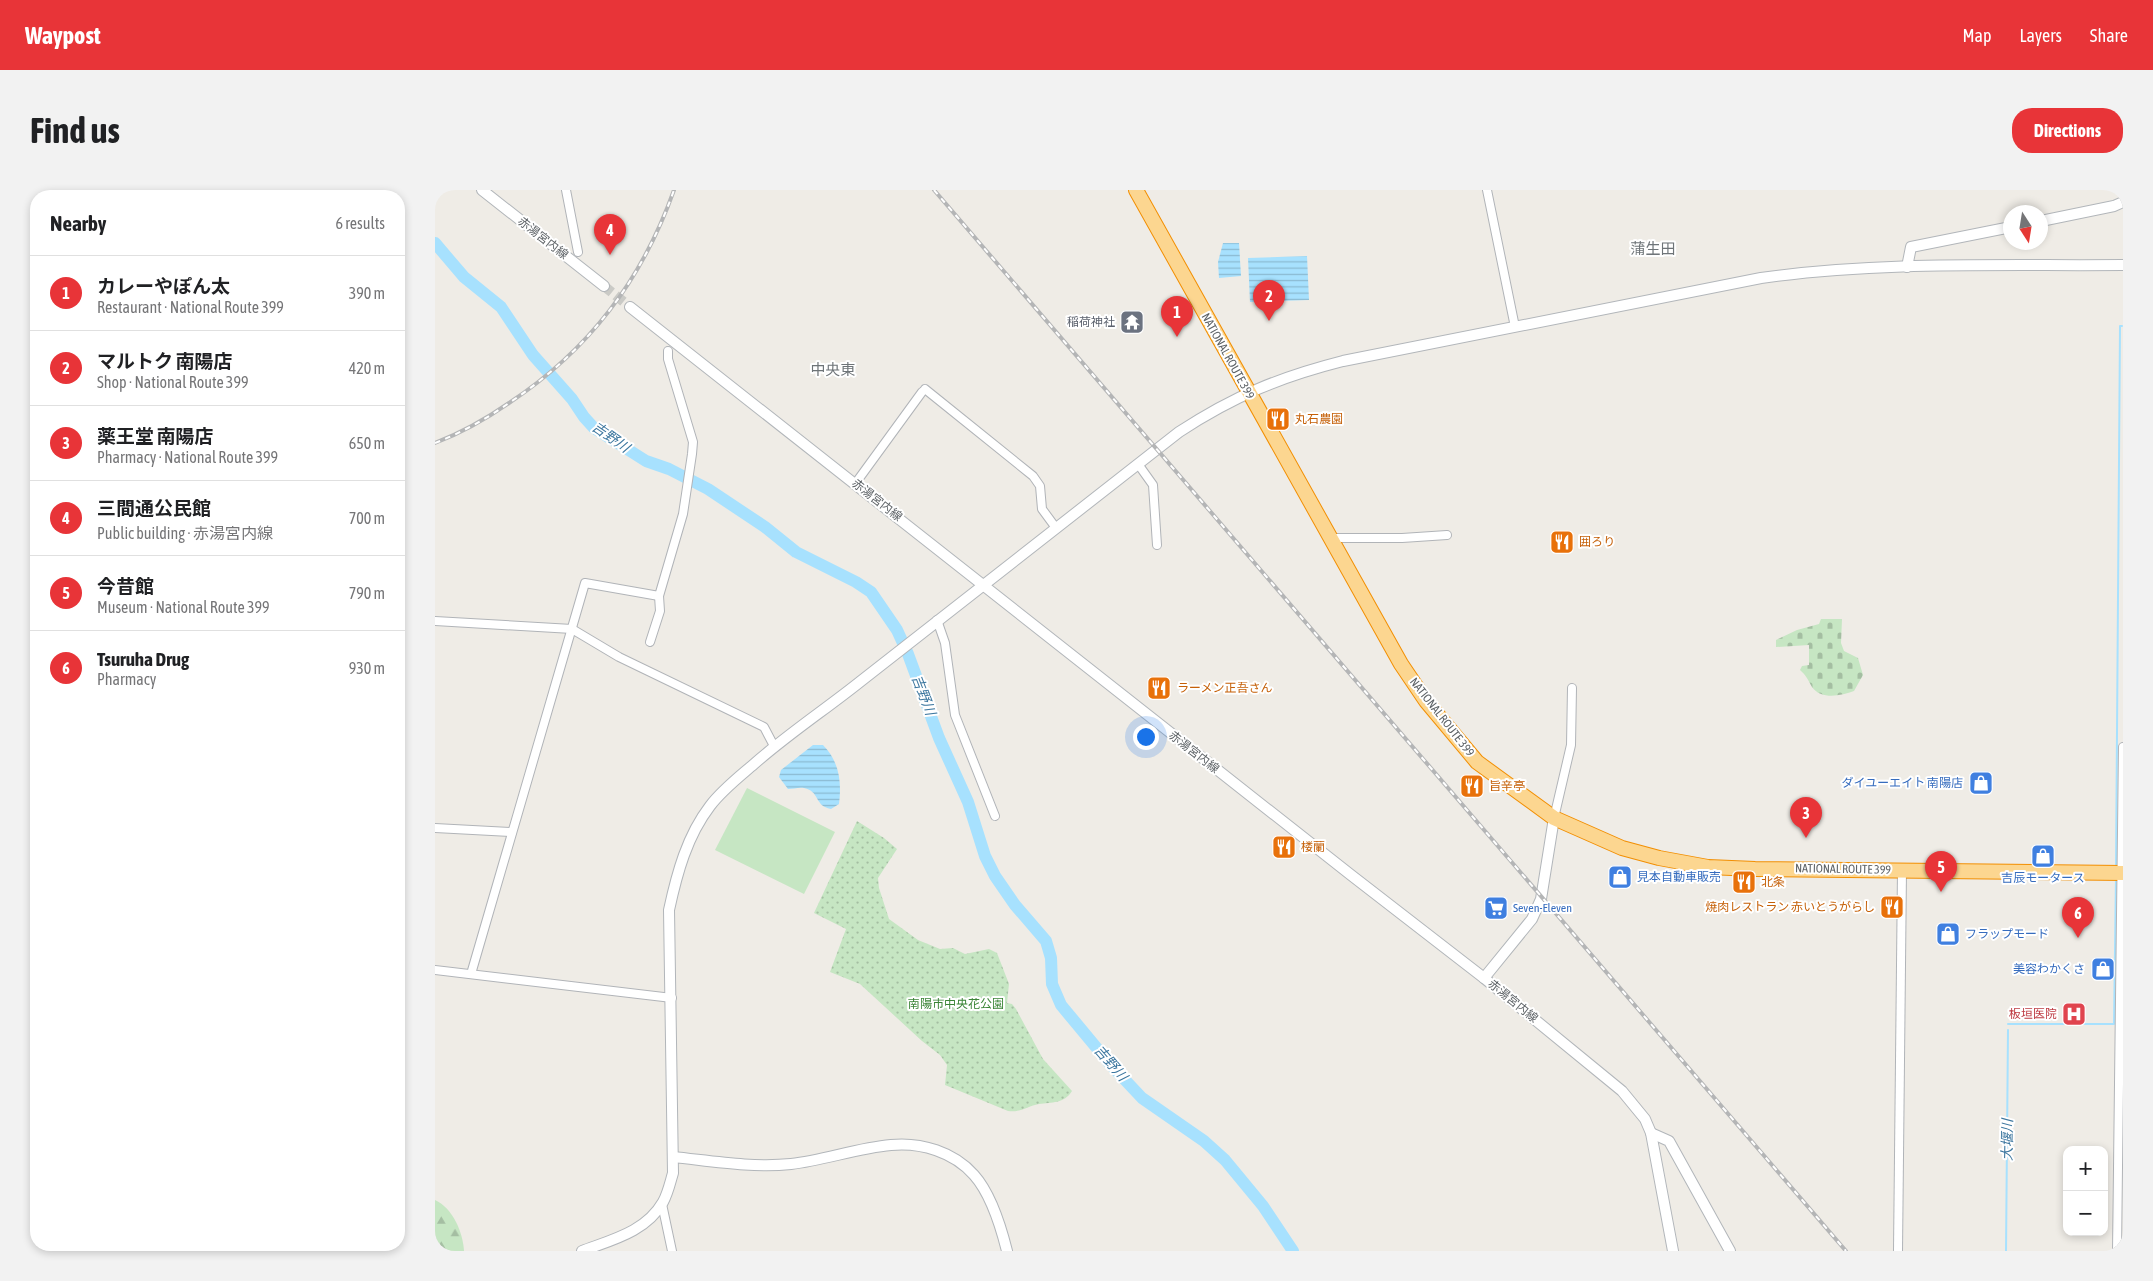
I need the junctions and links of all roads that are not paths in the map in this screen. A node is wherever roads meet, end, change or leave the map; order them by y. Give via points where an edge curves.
1 (482, 190) edge
2 (566, 190) edge
3 (1136, 190) edge
4 (1487, 190) edge
5 (2123, 202) edge
6 (2048, 220) edge
7 (2003, 229) edge
8 (578, 252) dead end
9 (2123, 265) edge
10 (1907, 268) junction
11 (604, 286) tunnel mouth
12 (630, 308) tunnel mouth
13 (1515, 327) junction
14 (669, 351) dead end
15 (1248, 392) junction
16 (1138, 464) junction
17 (855, 484) junction
18 (1056, 528) junction
19 (1447, 535) dead end
20 (1330, 538) junction
21 (1157, 545) dead end
22 (983, 585) junction
23 (659, 596) junction
24 (937, 620) junction
25 (435, 621) edge
26 (572, 629) junction
27 (650, 642) dead end
28 (1572, 688) dead end
29 (774, 746) junction
30 (2123, 747) edge
31 (995, 816) dead end
32 (1554, 818) junction
33 (435, 828) edge
34 (512, 832) junction
35 (1902, 870) junction
36 (2122, 873) edge
37 (435, 970) edge
38 (471, 974) junction
39 (1484, 978) junction
40 (672, 998) junction
41 (1651, 1133) junction
42 (673, 1157) junction
43 (662, 1204) junction
44 (595, 1249) edge
45 (582, 1251) edge
46 (672, 1251) edge
47 (1007, 1251) edge
48 (1673, 1251) edge
49 (1730, 1251) edge
50 (1899, 1251) edge
51 (2117, 1251) edge

1 - 11 street, 赤湯宮内線
2 - 8 street
3 - 15 highway, NATIONAL ROUTE 399
4 - 13 street
5 - 6 street
7 - 10 street via 1911,247
9 - 10 street
10 - 13 street via 1761,278
12 - 17 street, 赤湯宮内線
13 - 15 street via 1343,361 1303,371
14 - 23 street via 667,359 693,442 683,514
15 - 16 street via 1205,415
15 - 20 highway, NATIONAL ROUTE 399
16 - 18 street
16 - 21 street via 1153,485
17 - 18 street via 924,391 1033,476 1040,486 1042,509
17 - 22 street, 赤湯宮内線
18 - 22 street
19 - 20 street
20 - 32 highway, NATIONAL ROUTE 399 via 1401,664 1444,723 1477,762
22 - 24 street
22 - 39 street, 赤湯宮内線
23 - 26 street via 585,583
23 - 27 street via 660,611
24 - 29 street
24 - 31 street via 945,643 955,715
25 - 26 street
26 - 29 street via 619,657 764,727
26 - 34 street
28 - 32 street via 1571,745
29 - 40 street via 712,803 691,837 669,910
30 - 36 street
32 - 35 highway, NATIONAL ROUTE 399 via 1622,848 1708,867
32 - 39 street via 1541,898 1532,919
33 - 34 street
34 - 38 street
35 - 36 highway, NATIONAL ROUTE 399
35 - 50 street
36 - 51 street
37 - 38 street
38 - 40 street
39 - 41 street, 赤湯宮内線 via 1622,1091 1645,1119
40 - 42 street
41 - 48 street, 赤湯宮内線
41 - 49 street via 1669,1141
42 - 43 street via 673,1173
42 - 47 street via 745,1164 788,1164 892,1144 919,1145 939,1151 974,1175 992,1208
43 - 44 street via 645,1222 623,1237
43 - 46 street
44 - 45 street

